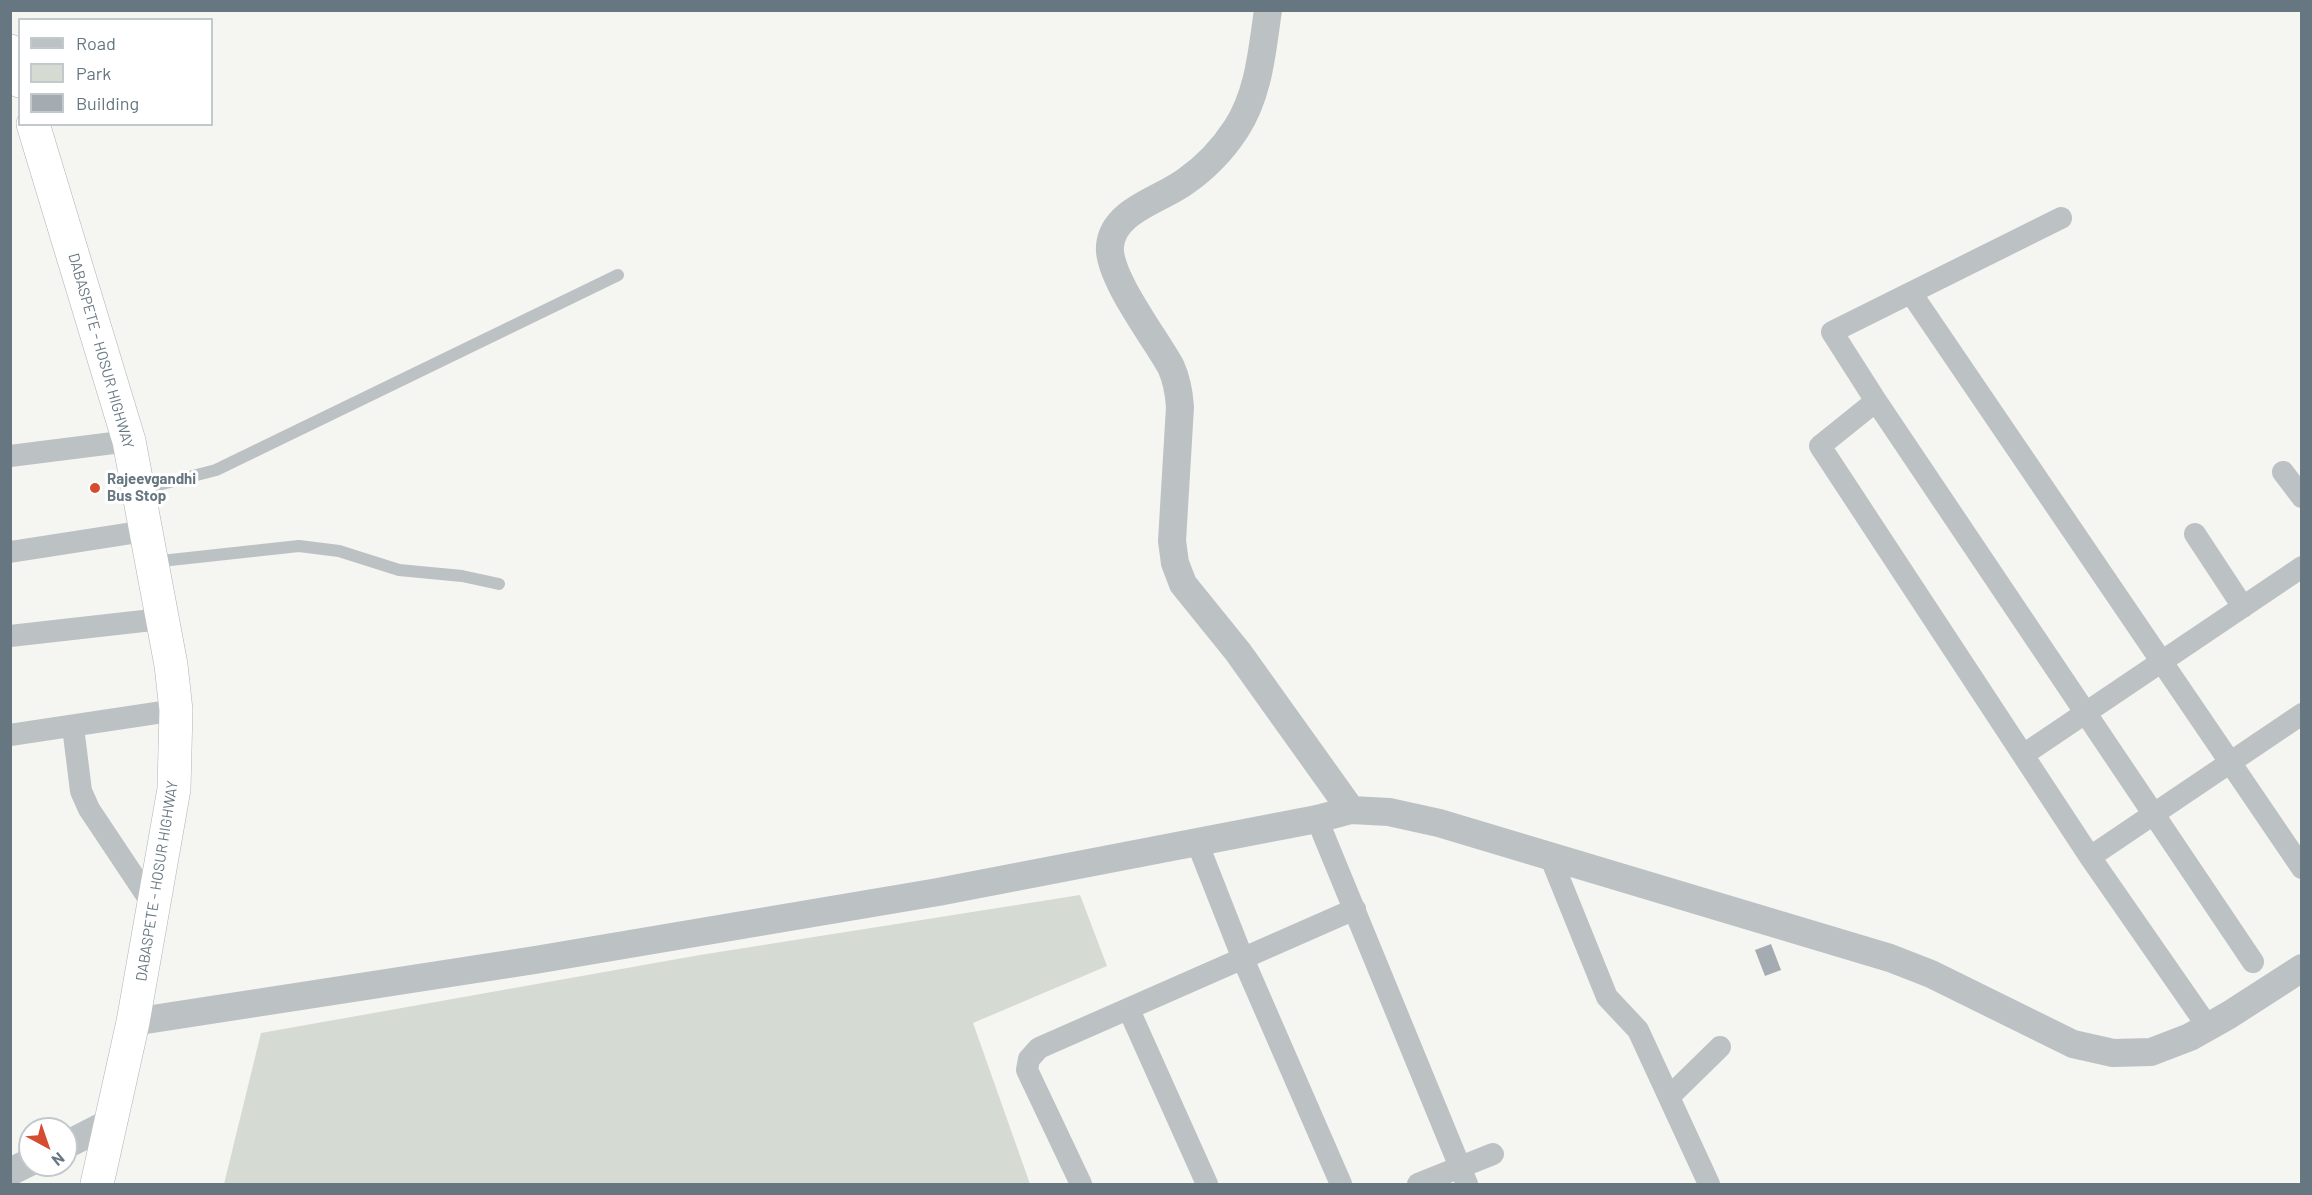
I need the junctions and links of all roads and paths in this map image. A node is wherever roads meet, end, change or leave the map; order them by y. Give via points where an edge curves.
1 (1268, 10) edge
2 (10, 51) edge
3 (18, 75) edge
4 (34, 126) edge
5 (2061, 218) dead end
6 (618, 275) dead end
7 (1911, 293) junction
8 (1876, 401) junction
9 (129, 441) junction
10 (10, 456) edge
11 (2283, 471) dead end
12 (138, 490) junction
13 (2301, 497) edge
14 (2195, 534) dead end
15 (148, 546) junction
16 (10, 552) edge
17 (2301, 567) edge
18 (499, 584) dead end
19 (2243, 607) junction
20 (161, 619) junction
21 (10, 636) edge
22 (2162, 662) junction
23 (176, 710) junction
24 (2085, 713) junction
25 (2301, 714) edge
26 (73, 727) junction
27 (10, 735) edge
28 (2023, 755) junction
29 (2230, 762) junction
30 (1351, 810) junction
31 (2153, 814) junction
32 (1317, 819) junction
33 (1197, 842) junction
34 (1550, 856) junction
35 (2090, 856) junction
36 (2301, 868) edge
37 (153, 905) junction
38 (1355, 909) junction
39 (1243, 959) junction
40 (2253, 962) dead end
41 (2301, 968) edge
42 (1129, 1010) junction
43 (133, 1022) junction
44 (2208, 1027) junction
45 (1719, 1047) dead end
46 (1669, 1097) junction
47 (109, 1123) junction
48 (78, 1138) edge
49 (1493, 1154) dead end
50 (1464, 1176) edge
51 (97, 1185) edge
52 (1081, 1185) edge
53 (1207, 1185) edge
54 (1341, 1185) edge
55 (1419, 1185) edge
56 (1709, 1185) edge

1 - 30 street via 1257,81 1237,128 1214,158 1186,182 1126,216 1113,230 1109,248 1114,271 1172,369 1178,387 1172,541 1183,584 1238,652
2 - 3 highway
4 - 9 highway, DABASPETE - HOSUR HIGHWAY
5 - 7 street
6 - 12 lane via 216,470
7 - 8 street via 1832,332
7 - 22 street
8 - 24 street
8 - 28 street via 1820,446
9 - 10 street
9 - 12 highway, DABASPETE - HOSUR HIGHWAY
11 - 13 street
12 - 15 highway, DABASPETE - HOSUR HIGHWAY
14 - 19 street
15 - 16 street
15 - 18 lane via 299,546 339,551 399,570
15 - 20 highway, DABASPETE - HOSUR HIGHWAY
17 - 19 street
19 - 22 street
20 - 21 street
20 - 23 highway, DABASPETE - HOSUR HIGHWAY
22 - 24 street
22 - 29 street
23 - 26 street
23 - 37 highway, DABASPETE - HOSUR HIGHWAY via 174,789
24 - 28 street
24 - 31 street
25 - 29 street
26 - 27 street
26 - 37 street via 81,791 89,809
28 - 35 street
29 - 31 street
29 - 36 street
30 - 32 street
30 - 34 street via 1389,812 1439,823
31 - 35 street
31 - 40 street
32 - 33 street
32 - 38 street
33 - 39 street
33 - 43 street via 880,902
34 - 44 street via 1890,958 2073,1044 2113,1053 2151,1052
34 - 46 street via 1607,997 1638,1030
35 - 44 street
37 - 43 highway, DABASPETE - HOSUR HIGHWAY
38 - 39 street
38 - 50 street
39 - 42 street
39 - 54 street
41 - 44 street
42 - 52 street via 1039,1048 1029,1059 1027,1070
42 - 53 street
43 - 47 highway, DABASPETE - HOSUR HIGHWAY
45 - 46 street
46 - 56 street
47 - 48 street
47 - 51 highway, DABASPETE - HOSUR HIGHWAY
49 - 50 street
50 - 55 street

